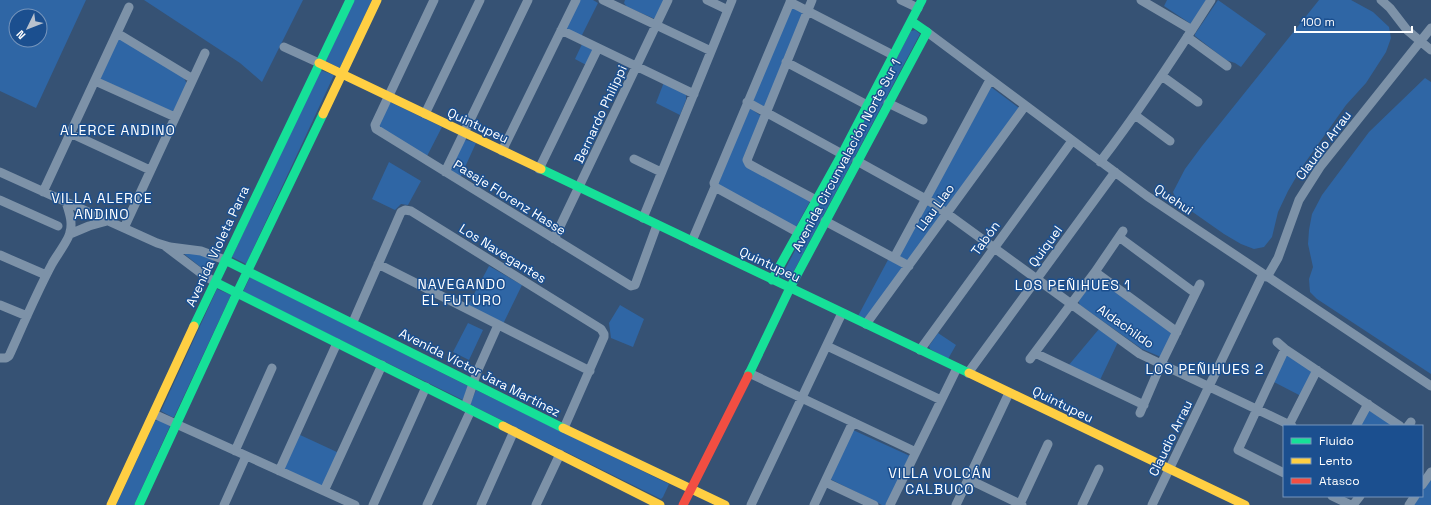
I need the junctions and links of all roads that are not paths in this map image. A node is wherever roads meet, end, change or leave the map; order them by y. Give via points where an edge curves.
1 (350, 0) edge
2 (377, 0) edge
3 (434, 0) edge
4 (480, 0) edge
5 (528, 0) edge
6 (576, 0) edge
7 (603, 0) edge
8 (668, 0) edge
9 (707, 0) edge
10 (732, 0) edge
11 (812, 0) edge
12 (901, 0) edge
13 (1141, 0) edge
14 (1212, 0) edge
15 (1381, 0) edge
16 (790, 1) edge
17 (620, 4) edge
18 (920, 4) edge
19 (129, 7) dead end
20 (728, 10) junction
21 (807, 10) junction
22 (911, 21) junction
23 (656, 25) junction
24 (1431, 28) edge
25 (562, 30) junction
26 (927, 32) junction
27 (117, 33) junction
28 (1190, 34) junction
29 (1421, 41) junction
30 (284, 47) dead end
31 (598, 48) junction
32 (1431, 50) edge
33 (711, 51) junction
34 (205, 53) dead end
35 (893, 55) junction
36 (786, 62) junction
37 (319, 63) junction
38 (636, 66) junction
39 (1227, 66) dead end
40 (342, 74) junction
41 (1162, 76) junction
42 (193, 79) junction
43 (990, 80) junction
44 (95, 81) junction
45 (694, 94) junction
46 (389, 96) junction
47 (747, 102) junction
48 (1198, 102) dead end
49 (888, 103) junction
50 (867, 105) junction
51 (1025, 106) junction
52 (766, 112) junction
53 (425, 114) junction
54 (1135, 115) junction
55 (175, 117) junction
56 (923, 120) dead end
57 (70, 133) junction
58 (464, 133) junction
59 (1072, 140) junction
60 (1170, 141) dead end
61 (502, 151) junction
62 (842, 154) junction
63 (634, 159) dead end
64 (857, 161) junction
65 (1100, 162) junction
66 (539, 169) junction
67 (150, 170) junction
68 (0, 172) edge
69 (445, 172) junction
70 (662, 172) junction
71 (1115, 172) junction
72 (715, 186) junction
73 (580, 188) junction
74 (43, 192) junction
75 (926, 199) junction
76 (0, 200) edge
77 (816, 200) junction
78 (66, 202) junction
79 (947, 213) junction
80 (643, 218) junction
81 (107, 221) junction
82 (825, 222) junction
83 (657, 225) junction
84 (58, 226) dead end
85 (124, 228) junction
86 (799, 233) junction
87 (70, 234) junction
88 (554, 240) junction
89 (692, 241) junction
90 (167, 246) junction
91 (995, 247) junction
92 (0, 256) edge
93 (894, 258) junction
94 (225, 260) junction
95 (378, 264) junction
96 (908, 266) junction
97 (248, 271) junction
98 (1095, 272) junction
99 (46, 275) junction
100 (1265, 276) junction
101 (1037, 278) junction
102 (772, 280) junction
103 (215, 282) junction
104 (1200, 284) dead end
105 (790, 288) junction
106 (237, 293) junction
107 (1195, 294) junction
108 (1072, 304) junction
109 (0, 305) edge
110 (842, 313) junction
111 (27, 316) junction
112 (353, 322) junction
113 (866, 324) junction
114 (498, 325) junction
115 (1177, 332) junction
116 (1278, 342) dead end
117 (337, 343) junction
118 (827, 346) junction
119 (1285, 349) junction
120 (920, 350) junction
121 (1, 358) edge
122 (1161, 364) junction
123 (382, 366) junction
124 (272, 368) dead end
125 (957, 368) junction
126 (1317, 370) junction
127 (590, 371) junction
128 (749, 373) junction
129 (968, 373) junction
130 (473, 383) junction
131 (1431, 386) edge
132 (426, 387) junction
133 (1209, 387) junction
134 (1009, 393) junction
135 (802, 398) junction
136 (941, 400) junction
137 (1368, 404) junction
138 (468, 408) junction
139 (1256, 409) junction
140 (154, 414) junction
141 (853, 422) junction
142 (176, 424) junction
143 (1291, 425) edge
144 (1357, 425) edge
145 (1399, 425) edge
146 (564, 428) junction
147 (514, 431) junction
148 (1048, 444) dead end
149 (235, 451) junction
150 (916, 452) junction
151 (560, 454) junction
152 (246, 456) junction
153 (1100, 469) dead end
154 (1170, 469) junction
155 (279, 471) junction
156 (1283, 472) edge
157 (1431, 472) edge
158 (968, 479) junction
159 (825, 482) junction
160 (1423, 484) edge
161 (691, 488) junction
162 (324, 491) junction
163 (1334, 497) edge
164 (1359, 497) edge
165 (1228, 501) edge
166 (351, 504) edge
167 (1021, 504) edge
168 (111, 505) edge
169 (139, 505) edge
170 (224, 505) edge
171 (373, 505) edge
172 (427, 505) edge
173 (481, 505) edge
174 (536, 505) edge
175 (660, 505) edge
176 (683, 505) edge
177 (725, 505) edge
178 (751, 505) edge
179 (814, 505) edge
180 (874, 505) edge
181 (890, 505) edge
182 (956, 505) edge
183 (1082, 505) edge
184 (1152, 505) edge
185 (1245, 505) edge
186 (1352, 505) edge

1 - 37 main road, Avenida Violeta Parra
2 - 40 main road
3 - 46 street
4 - 53 street
5 - 58 street
6 - 25 street
7 - 17 street
8 - 23 street, Bernardo Philippi
9 - 20 street
10 - 20 street
11 - 21 street
12 - 18 street
13 - 28 street
14 - 28 street
15 - 29 street via 1407,30
16 - 21 street
16 - 47 street
17 - 23 street
18 - 22 main road, Avenida Circunvalación Norte Sur 1
19 - 27 street
20 - 33 street
21 - 35 street
21 - 36 street
22 - 26 main road, Quehui
22 - 35 main road, Avenida Circunvalación Norte Sur 1
23 - 33 street
23 - 38 street, Bernardo Philippi
24 - 29 street, Claudio Arrau
25 - 31 street
25 - 61 street
26 - 43 street, Quehui
26 - 49 main road, Avenida Circunvalación Norte Sur 1
27 - 42 street
27 - 44 street
28 - 39 street
28 - 41 street
29 - 32 street
29 - 100 street, Claudio Arrau via 1320,167 1300,200 1278,258
30 - 37 street, Quintupeu
31 - 38 street
31 - 66 street
33 - 45 street
34 - 42 street
35 - 50 main road, Avenida Circunvalación Norte Sur 1
36 - 50 street
36 - 52 street
37 - 40 main road, Quintupeu
37 - 94 main road, Avenida Violeta Parra
38 - 45 street
38 - 73 street, Bernardo Philippi
40 - 46 main road, Quintupeu
40 - 97 main road
41 - 48 street
41 - 54 street
42 - 55 street
43 - 51 street, Quehui
43 - 75 street, Llau Llao
44 - 55 street
44 - 57 street
45 - 70 street
46 - 53 main road, Quintupeu
46 - 69 street, Pasaje Florenz Hasse via 374,127
47 - 52 street
47 - 72 street via 714,183
49 - 56 street
49 - 64 main road, Avenida Circunvalación Norte Sur 1
50 - 62 main road, Avenida Circunvalación Norte Sur 1
51 - 59 street, Quehui
51 - 79 street, Llau Llao
52 - 62 street
52 - 77 street via 747,162
53 - 58 main road, Quintupeu
54 - 60 street
54 - 65 street
55 - 67 street
57 - 67 street
57 - 74 street
58 - 61 main road, Quintupeu
58 - 69 street
59 - 65 street, Quehui
59 - 91 street, Tabón
61 - 66 main road, Quintupeu
62 - 77 main road, Avenida Circunvalación Norte Sur 1
63 - 70 street
64 - 75 street, Aldachildo
64 - 82 main road, Avenida Circunvalación Norte Sur 1
65 - 71 street, Quehui
66 - 73 main road, Quintupeu
67 - 85 street
68 - 74 street
69 - 88 street, Pasaje Florenz Hasse
70 - 80 street
71 - 100 street, Quehui
71 - 101 street, Quiquel
72 - 86 street
72 - 89 street
73 - 80 main road, Quintupeu
73 - 88 street, Bernardo Philippi
74 - 78 street
75 - 79 street, Aldachildo
75 - 93 street, Llau Llao
76 - 84 street
77 - 86 main road, Avenida Circunvalación Norte Sur 1
78 - 81 street
78 - 87 street via 70,216
79 - 91 street, Aldachildo
79 - 96 street, Llau Llao
80 - 83 main road, Quintupeu
81 - 85 street
81 - 87 street
82 - 93 street
82 - 105 main road, Avenida Circunvalación Norte Sur 1
83 - 88 street, Pasaje Florenz Hasse via 633,286
83 - 89 main road, Quintupeu
85 - 90 street
86 - 102 main road, Avenida Circunvalación Norte Sur 1
87 - 99 street
89 - 102 main road, Quintupeu
90 - 94 street via 202,251
90 - 103 street
91 - 101 street, Aldachildo
91 - 120 street, Tabón
92 - 99 street
93 - 96 street
94 - 97 main road, Avenida Víctor Jara Martínez
94 - 103 main road, Avenida Violeta Parra
95 - 112 street, Los Navegantes
95 - 114 street
95 - 127 street, Los Navegantes via 401,212 411,211 601,329 604,337
96 - 113 street, Llau Llao
97 - 106 main road
97 - 112 main road, Avenida Víctor Jara Martínez
98 - 107 street via 1121,234
98 - 108 street
98 - 115 street
99 - 111 street
100 - 131 street, Quehui
100 - 133 street, Claudio Arrau
101 - 108 street, Aldachildo
101 - 129 street, Quiquel
102 - 105 main road, Quintupeu
103 - 106 main road
103 - 140 main road, Avenida Violeta Parra
104 - 107 street
105 - 110 main road, Quintupeu
105 - 128 main road, Avenida Circunvalación Norte Sur 1
106 - 117 main road
106 - 142 main road
107 - 115 street
108 - 122 street, Aldachildo via 1140,354
108 - 122 street via 1033,356 1142,409
109 - 111 street
110 - 113 main road, Quintupeu
110 - 118 street
111 - 121 street via 9,356
112 - 130 main road, Avenida Víctor Jara Martínez
113 - 120 main road, Quintupeu
114 - 127 street
114 - 130 street
115 - 122 street
116 - 119 street
117 - 123 main road
117 - 155 street
118 - 135 street
118 - 136 street
119 - 126 street
119 - 139 street
120 - 125 main road, Quintupeu
122 - 133 street, Aldachildo
123 - 132 main road
123 - 162 street
124 - 149 street
125 - 129 main road, Quintupeu
125 - 136 street
126 - 137 street
126 - 143 street
127 - 146 street, Los Navegantes
128 - 135 street
128 - 161 main road, Avenida Circunvalación Norte Sur 1
129 - 134 main road, Quintupeu
130 - 138 street
130 - 146 main road, Avenida Víctor Jara Martínez
132 - 138 main road
132 - 171 street
133 - 139 street, Aldachildo
133 - 154 street, Claudio Arrau
134 - 154 main road, Quintupeu
134 - 158 street
135 - 141 street
135 - 178 street
136 - 150 street
137 - 144 street
137 - 145 street
138 - 147 main road
138 - 172 street
139 - 143 street, Aldachildo
139 - 156 street via 1238,450
140 - 142 street
140 - 168 main road, Avenida Violeta Parra
141 - 150 street
141 - 159 street
142 - 149 street
142 - 169 main road
146 - 161 main road, Avenida Víctor Jara Martínez
147 - 151 main road
147 - 173 street
148 - 167 street
149 - 152 street
150 - 181 street
151 - 174 street
151 - 175 main road
152 - 155 street
152 - 170 street
153 - 183 street
154 - 165 main road, Quintupeu
154 - 184 street, Claudio Arrau
155 - 162 street
157 - 160 street
158 - 167 street
158 - 182 street
159 - 179 street
159 - 180 street
161 - 176 main road, Avenida Circunvalación Norte Sur 1
161 - 177 main road, Avenida Víctor Jara Martínez
162 - 166 street
163 - 186 street
164 - 186 street
165 - 185 main road, Quintupeu

